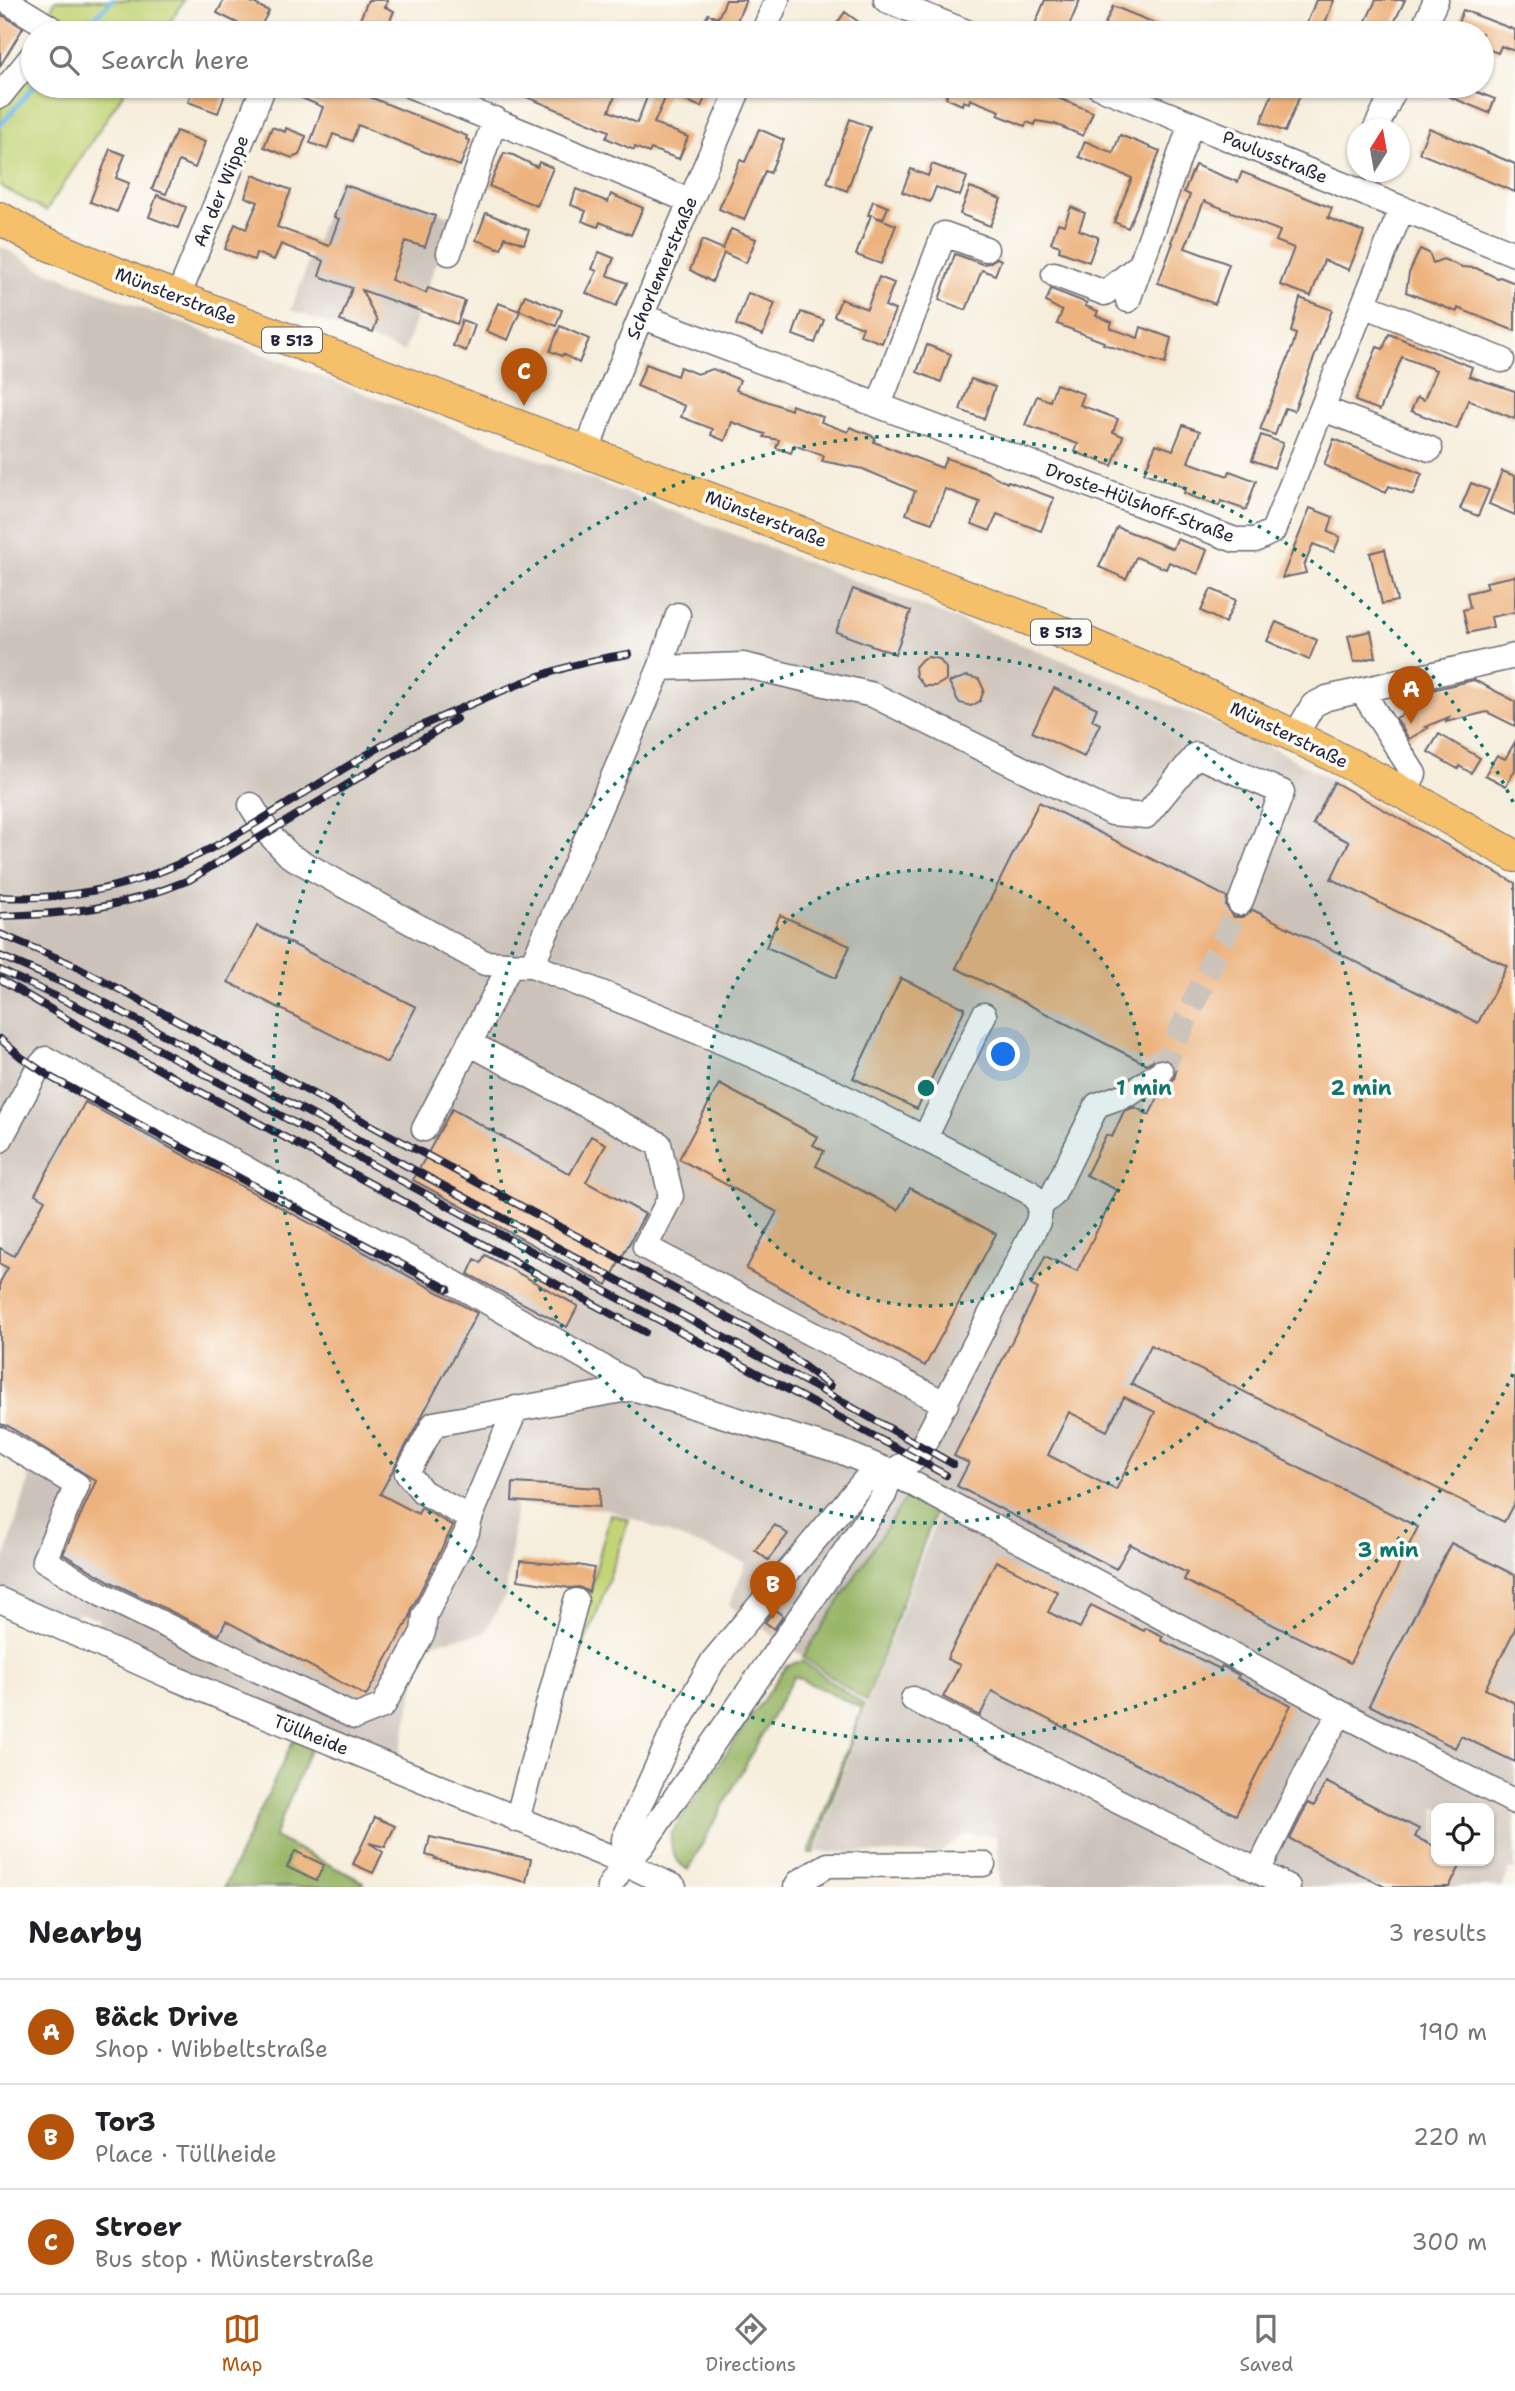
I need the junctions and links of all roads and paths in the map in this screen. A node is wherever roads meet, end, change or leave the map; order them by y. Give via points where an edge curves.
1 (5, 0) edge
2 (778, 0) edge
3 (887, 0) edge
4 (1436, 0) edge
5 (39, 21) edge
6 (768, 21) edge
7 (939, 21) edge
8 (1426, 21) edge
9 (21, 70) edge
10 (0, 96) edge
11 (259, 98) edge
12 (442, 98) edge
13 (735, 98) edge
14 (1127, 98) edge
15 (1391, 98) edge
16 (495, 119) junction
17 (1381, 119) edge
18 (1191, 124) junction
19 (1347, 175) edge
20 (1361, 182) edge
21 (690, 201) junction
22 (1402, 208) junction
23 (0, 218) edge
24 (986, 249) dead end
25 (449, 253) dead end
26 (1515, 254) edge
27 (1142, 264) junction
28 (1054, 274) dead end
29 (178, 297) junction
30 (1128, 300) dead end
31 (1364, 305) junction
32 (641, 316) junction
33 (1502, 360) dead end
34 (879, 405) junction
35 (1322, 409) junction
36 (1430, 449) dead end
37 (588, 451) junction
38 (678, 615) dead end
39 (1515, 656) edge
40 (660, 668) junction
41 (1362, 691) junction
42 (1295, 736) junction
43 (1404, 793) junction
44 (251, 806) dead end
45 (1515, 856) edge
46 (1240, 903) tunnel mouth
47 (522, 965) junction
48 (984, 1015) dead end
49 (469, 1043) junction
50 (1161, 1072) tunnel mouth
51 (424, 1129) dead end
52 (1, 1136) edge
53 (925, 1138) junction
54 (1041, 1205) junction
55 (633, 1388) junction
56 (946, 1404) junction
57 (516, 1408) junction
58 (0, 1438) edge
59 (891, 1472) junction
60 (470, 1518) junction
61 (0, 1600) edge
62 (576, 1601) dead end
63 (913, 1699) dead end
64 (1341, 1713) junction
65 (1515, 1802) edge
66 (517, 1821) junction
67 (625, 1863) junction
68 (983, 1864) dead end
69 (1258, 1871) junction
70 (609, 1887) edge
71 (674, 1887) edge
72 (796, 1887) edge
73 (1288, 1887) edge

1 - 5 street
2 - 6 street
3 - 7 street
4 - 8 street
9 - 10 street
11 - 29 street, An der Wippe
12 - 16 street
13 - 21 street, Schorlemerstraße
14 - 18 street, Paulusstraße
15 - 17 street
16 - 21 street
16 - 25 street
18 - 19 street, Paulusstraße
18 - 27 street
20 - 22 street, Paulusstraße
21 - 32 street, Schorlemerstraße
22 - 26 street, Paulusstraße
22 - 31 street, Droste-Hülshoff-Straße
23 - 29 main road, Münsterstraße / B 513 via 64,251
24 - 34 street via 944,234
27 - 28 street via 1105,293
27 - 30 street
29 - 37 main road, Münsterstraße / B 513
31 - 33 street
31 - 35 street, Droste-Hülshoff-Straße
32 - 34 street, Droste-Hülshoff-Straße
32 - 37 street, Schorlemerstraße
34 - 35 street, Droste-Hülshoff-Straße via 1235,540 1255,540 1273,531
35 - 36 street
37 - 42 main road, Münsterstraße / B 513 via 1044,625
38 - 40 street
39 - 41 street
40 - 46 street via 743,665 873,695 1112,813 1146,816 1196,755 1282,792
40 - 47 street
41 - 42 street via 1313,705
41 - 43 street via 1414,774
42 - 43 main road, Münsterstraße / B 513
43 - 45 main road, Münsterstraße / B 513
44 - 47 street via 290,856 485,963
47 - 49 street
47 - 53 street via 711,1037
48 - 53 street
49 - 51 street
49 - 56 street via 659,1144 671,1196 645,1247
50 - 54 street via 1131,1093 1097,1105 1053,1195
52 - 55 street via 46,1059 463,1288
53 - 54 street via 1029,1192
54 - 56 street via 1038,1222
55 - 57 street
55 - 59 street via 840,1451
56 - 59 street via 917,1457
57 - 60 street
57 - 60 street via 435,1424 407,1472 424,1492
58 - 60 street via 77,1485 44,1560 101,1594 355,1717 383,1706 423,1632 425,1615
59 - 64 street
59 - 67 street via 884,1495 642,1846
59 - 67 street via 865,1480 713,1661 673,1732 624,1839
61 - 66 street, Tüllheide via 166,1675
62 - 66 street
63 - 69 street
64 - 65 street
64 - 69 street
66 - 67 street, Tüllheide
67 - 70 street
67 - 71 street, Tüllheide
68 - 72 street via 828,1865
69 - 73 street

